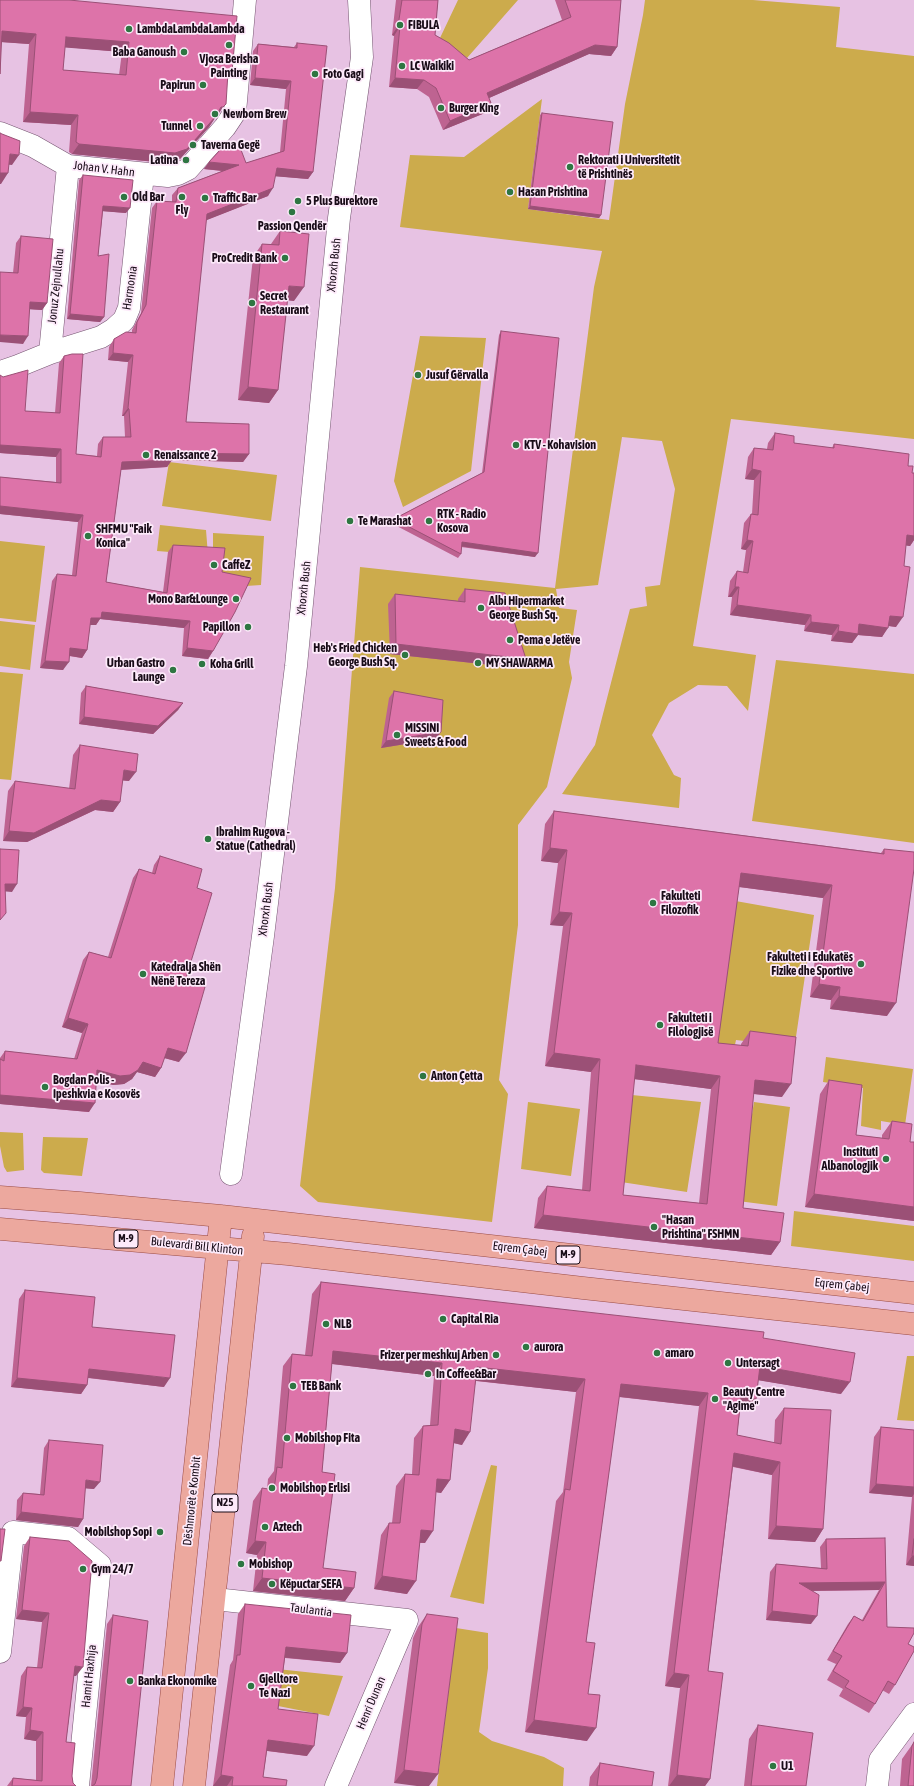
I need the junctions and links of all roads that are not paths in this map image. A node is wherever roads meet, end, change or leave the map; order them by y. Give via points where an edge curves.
1 (241, 0) edge
2 (245, 0) edge
3 (359, 0) edge
4 (0, 133) edge
5 (68, 166) junction
6 (143, 174) junction
7 (50, 353) junction
8 (0, 372) edge
9 (231, 1174) dead end
10 (0, 1197) edge
11 (221, 1216) junction
12 (255, 1220) junction
13 (0, 1229) edge
14 (218, 1248) junction
15 (251, 1251) junction
16 (914, 1293) edge
17 (914, 1324) edge
18 (215, 1599) junction
19 (407, 1620) joint
20 (0, 1652) edge
21 (914, 1714) edge
22 (78, 1786) edge
23 (162, 1786) edge
24 (194, 1786) edge
25 (336, 1786) edge
26 (877, 1786) edge

1 - 2 street
2 - 6 street, Johan V. Hahn via 235,112 188,169 168,176
3 - 9 street, Xhorxh Bush via 362,57 339,218 295,674
4 - 5 street, Johan V. Hahn via 33,146
5 - 6 street, Johan V. Hahn
5 - 7 street, Jonuz Zejnullahu
6 - 7 street, Harmonia via 129,308 124,320 101,337
7 - 8 street
10 - 11 main road, M-9
11 - 12 main road, Eqrem Çabej / M-9
11 - 14 main road, Dëshmorët e Kombit
12 - 15 main road, N25
12 - 16 main road, Eqrem Çabej / M-9
13 - 14 main road, Bulevardi Bill Klinton / M-9
14 - 15 main road, Bulevardi Bill Klinton / M-9
14 - 23 main road, Dëshmorët e Kombit
15 - 17 main road, M-9
15 - 18 main road, N25
18 - 19 street, Taulantia
18 - 24 main road, N25
19 - 25 street, Henri Dunan
20 - 22 street, Hamit Haxhija via 13,1532 68,1538 100,1565
21 - 26 street via 880,1760

